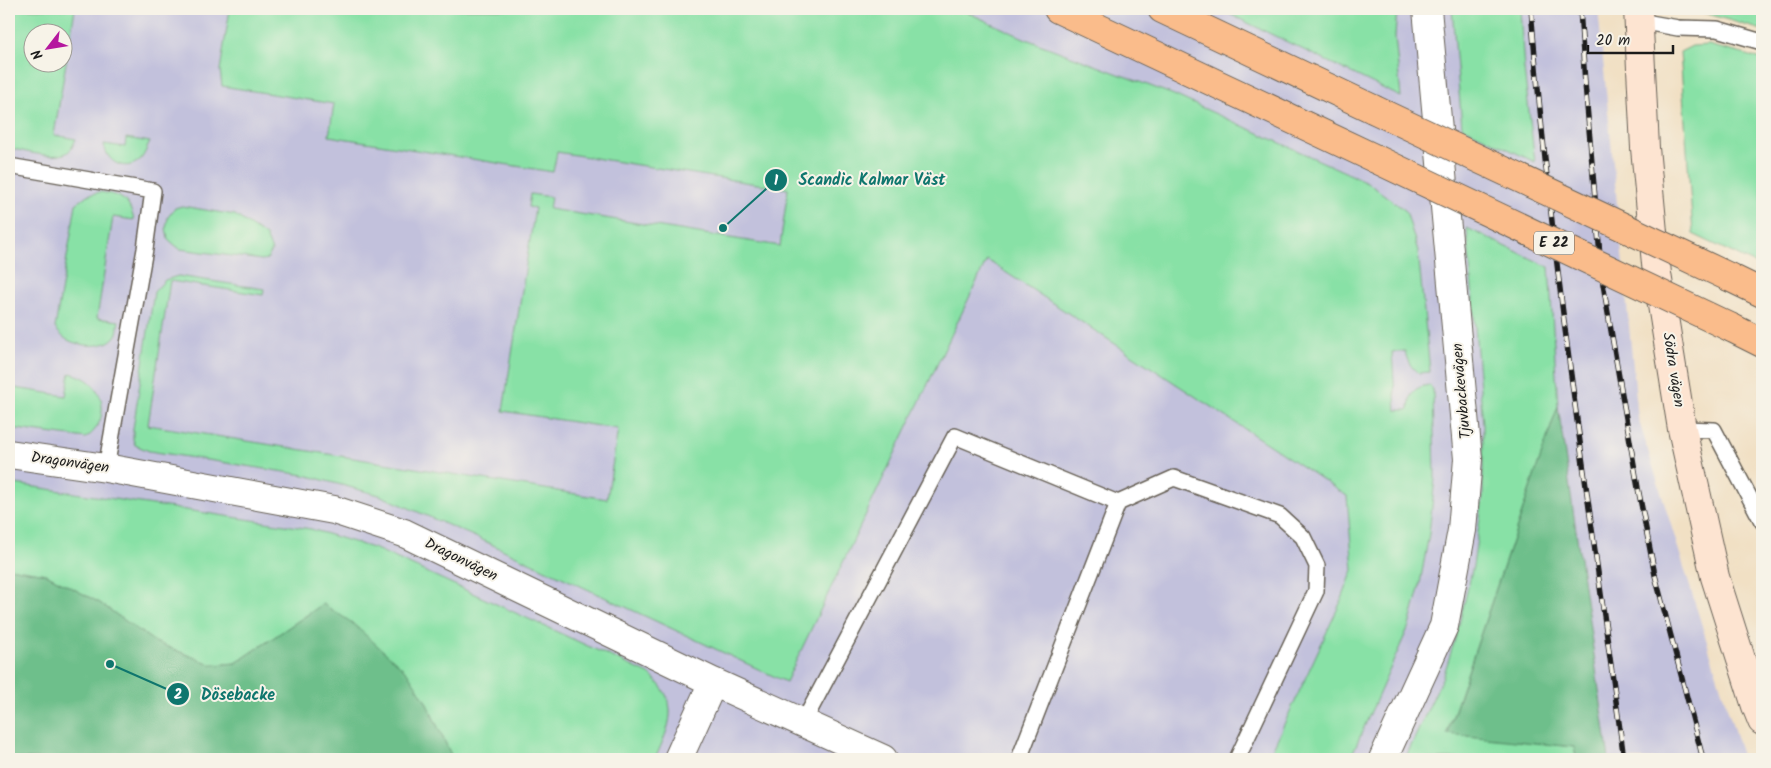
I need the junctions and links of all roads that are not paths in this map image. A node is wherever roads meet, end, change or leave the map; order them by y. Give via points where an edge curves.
1 (1058, 9) edge
2 (1162, 9) edge
3 (1427, 9) edge
4 (1638, 15) edge
5 (1762, 42) edge
6 (9, 166) edge
7 (1762, 293) edge
8 (1762, 343) edge
9 (1682, 429) junction
10 (9, 454) edge
11 (106, 468) junction
12 (1118, 503) junction
13 (1762, 522) edge
14 (713, 682) junction
15 (1762, 721) edge
16 (803, 723) junction
17 (678, 759) edge
18 (883, 759) edge
19 (1019, 759) edge
20 (1237, 759) edge
21 (1383, 759) edge

1 - 8 highway, E 22, bridge
2 - 7 highway, bridge
3 - 21 street, Tjuvbackevägen via 1468,459 1462,530 1444,626
4 - 5 lane via 1678,28 1717,29
4 - 9 main road, Södra vägen via 1645,148 1658,274
6 - 11 lane via 153,191 146,249
9 - 13 lane via 1714,430
9 - 15 main road, Södra vägen via 1715,577
10 - 11 street, Dragonvägen
11 - 14 street, Dragonvägen via 334,510 404,533
12 - 16 lane via 956,436
12 - 19 lane
12 - 20 lane via 1174,478 1280,516 1303,537 1317,566 1316,591
14 - 16 street, Dragonvägen
14 - 17 street
16 - 18 street, Dragonvägen

